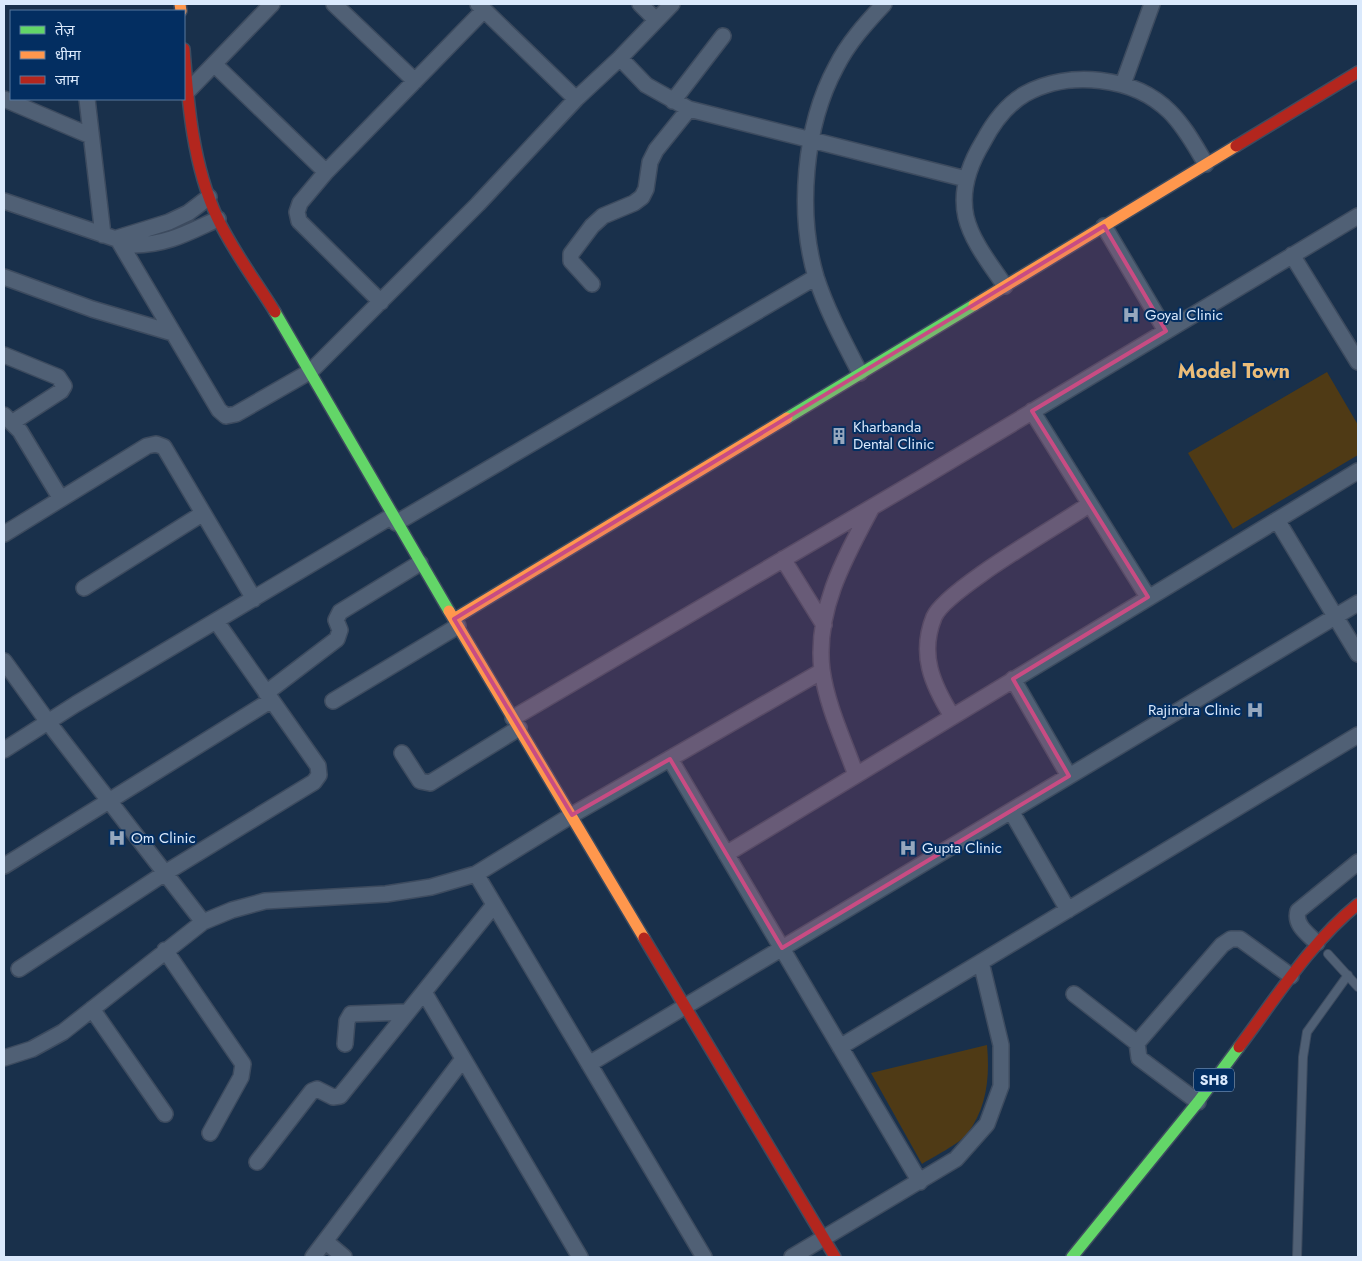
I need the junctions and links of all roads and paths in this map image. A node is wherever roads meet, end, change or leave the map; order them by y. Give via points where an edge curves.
1 (272, 4) edge
2 (334, 4) edge
3 (640, 4) edge
4 (672, 4) edge
5 (884, 4) edge
6 (1152, 4) edge
7 (481, 7) edge
8 (656, 20) junction
9 (723, 36) dead end
10 (620, 58) junction
11 (185, 63) edge
12 (214, 64) junction
13 (1358, 72) edge
14 (415, 81) junction
15 (1123, 84) junction
16 (187, 92) junction
17 (4, 99) edge
18 (87, 100) edge
19 (576, 100) junction
20 (673, 101) junction
21 (689, 109) junction
22 (91, 136) junction
23 (810, 139) junction
24 (1206, 164) junction
25 (326, 172) junction
26 (966, 179) junction
27 (209, 197) junction
28 (4, 201) edge
29 (188, 213) junction
30 (1358, 216) edge
31 (218, 219) junction
32 (1104, 226) junction
33 (194, 229) junction
34 (110, 236) junction
35 (1292, 255) junction
36 (816, 276) junction
37 (4, 277) edge
38 (592, 284) dead end
39 (1005, 286) junction
40 (381, 302) junction
41 (1166, 331) junction
42 (173, 333) junction
43 (1356, 354) edge
44 (4, 355) edge
45 (311, 371) junction
46 (860, 373) junction
47 (1032, 411) junction
48 (9, 418) edge
49 (1358, 471) edge
50 (61, 499) junction
51 (1090, 504) junction
52 (871, 508) junction
53 (202, 514) junction
54 (394, 520) junction
55 (1277, 520) junction
56 (4, 534) edge
57 (783, 559) junction
58 (420, 564) junction
59 (84, 588) dead end
60 (1148, 597) junction
61 (254, 599) junction
62 (1358, 603) edge
63 (1336, 616) junction
64 (216, 621) junction
65 (456, 623) junction
66 (824, 625) junction
67 (1358, 654) edge
68 (4, 661) edge
69 (822, 671) junction
70 (1013, 679) junction
71 (268, 697) junction
72 (333, 701) dead end
73 (952, 716) junction
74 (48, 722) junction
75 (516, 723) junction
76 (1358, 735) edge
77 (4, 750) edge
78 (402, 754) dead end
79 (670, 759) junction
80 (856, 775) junction
81 (1069, 776) junction
82 (108, 799) junction
83 (1011, 811) junction
84 (572, 816) junction
85 (726, 854) junction
86 (1358, 862) edge
87 (4, 866) edge
88 (165, 873) junction
89 (476, 874) junction
90 (1358, 904) edge
91 (494, 905) junction
92 (1068, 910) junction
93 (203, 922) junction
94 (1317, 943) junction
95 (782, 948) junction
96 (165, 950) junction
97 (1332, 950) joint
98 (981, 962) junction
99 (1319, 966) dead end
100 (19, 969) dead end
101 (1291, 976) junction
102 (1348, 976) junction
103 (1358, 987) edge
104 (424, 992) junction
105 (1074, 994) dead end
106 (686, 1006) junction
107 (92, 1009) junction
108 (407, 1012) junction
109 (345, 1044) dead end
110 (1137, 1044) junction
111 (840, 1047) junction
112 (4, 1058) edge
113 (463, 1059) junction
114 (589, 1064) junction
115 (1195, 1110) junction
116 (165, 1114) dead end
117 (210, 1133) dead end
118 (257, 1162) dead end
119 (920, 1182) junction
120 (824, 1240) junction
121 (325, 1241) junction
122 (313, 1257) edge
123 (344, 1257) edge
124 (580, 1257) edge
125 (704, 1257) edge
126 (792, 1257) edge
127 (835, 1257) edge
128 (1072, 1257) edge
129 (1297, 1257) edge

1 - 12 street
2 - 14 street
3 - 8 street
4 - 8 street
5 - 23 street via 836,66 822,97
6 - 15 street
7 - 14 street
7 - 19 street
8 - 10 street
9 - 20 street
10 - 19 street
10 - 20 street via 646,85
11 - 16 street
12 - 16 street
12 - 25 street
13 - 24 street
14 - 25 street
15 - 24 street via 1168,110 1185,129
15 - 26 street via 1094,79 1062,81 1025,94 996,118
16 - 27 street via 197,154
17 - 22 street
18 - 22 street
19 - 40 street
20 - 21 street
21 - 23 street
21 - 38 street via 656,150 642,197 603,216 571,254 571,261
22 - 34 street
23 - 26 street
23 - 36 street via 806,210
24 - 32 street
25 - 40 street via 300,203 299,221
26 - 39 street via 966,215 970,232
27 - 29 street
27 - 31 street
28 - 34 street
29 - 33 street
29 - 34 street via 169,222
30 - 35 street
31 - 33 street
31 - 45 street
32 - 39 street
32 - 41 street
33 - 34 street via 154,245 134,245
34 - 42 street
35 - 41 street
35 - 43 street
36 - 46 street via 834,322
36 - 54 street
37 - 42 street via 92,309
39 - 46 street
40 - 45 street
41 - 47 street
42 - 45 street via 219,410 226,416 236,414
44 - 48 street via 58,377 64,386 61,391
45 - 54 street
46 - 65 street
47 - 51 street
47 - 52 street
48 - 50 street
49 - 55 street
50 - 53 street via 147,446 156,444 164,447
50 - 56 street
51 - 60 street
51 - 73 street via 957,590 934,615 926,652 936,691
52 - 57 street
52 - 66 street via 830,592
53 - 59 street
53 - 61 street
54 - 58 street
54 - 61 street
55 - 60 street
55 - 63 street
57 - 66 street
57 - 75 street
58 - 65 street
58 - 71 street via 340,612 336,620 340,630 337,639
60 - 70 street
61 - 64 street
62 - 63 street
63 - 67 street
63 - 81 street
64 - 71 street
64 - 74 street
65 - 72 street
65 - 75 street
66 - 69 street
68 - 74 street
69 - 79 street
69 - 80 street via 832,710
70 - 73 street
70 - 81 street
71 - 82 street
71 - 88 street via 318,766 319,775 314,782
73 - 80 street
74 - 77 street
74 - 82 street
75 - 78 street via 430,783 420,781
75 - 84 street
76 - 92 street
79 - 84 street
79 - 85 street
80 - 85 street
81 - 83 street
82 - 87 street
82 - 88 street
83 - 92 street
83 - 95 street
84 - 89 street
84 - 106 street
85 - 95 street
86 - 94 street via 1298,911 1296,918 1299,924
88 - 93 street
88 - 100 street
89 - 91 street
89 - 93 street via 431,887 386,894 265,901
90 - 94 street, SH8
91 - 104 street
91 - 114 street
92 - 98 street
93 - 96 street
94 - 101 street, SH8
95 - 106 street
95 - 111 street
96 - 107 street
96 - 117 street via 243,1064 241,1077
97 - 99 street
97 - 102 lane
98 - 111 street
98 - 119 street via 1001,1045 1001,1086 987,1124 956,1159
101 - 110 street via 1240,939 1231,939 1222,945
101 - 115 street, SH8
102 - 103 lane
102 - 129 lane via 1306,1032
104 - 108 street
104 - 113 street
105 - 110 street
106 - 114 street
106 - 120 street
107 - 112 street via 63,1032 32,1049
107 - 116 street
108 - 109 street via 351,1014 347,1021
108 - 118 street via 340,1096 333,1097 317,1089 312,1091
110 - 115 street via 1139,1058
111 - 119 street
113 - 121 street
113 - 124 street
114 - 125 street
115 - 128 street, SH8
119 - 120 street
120 - 126 street
120 - 127 street
121 - 122 street
121 - 123 street

